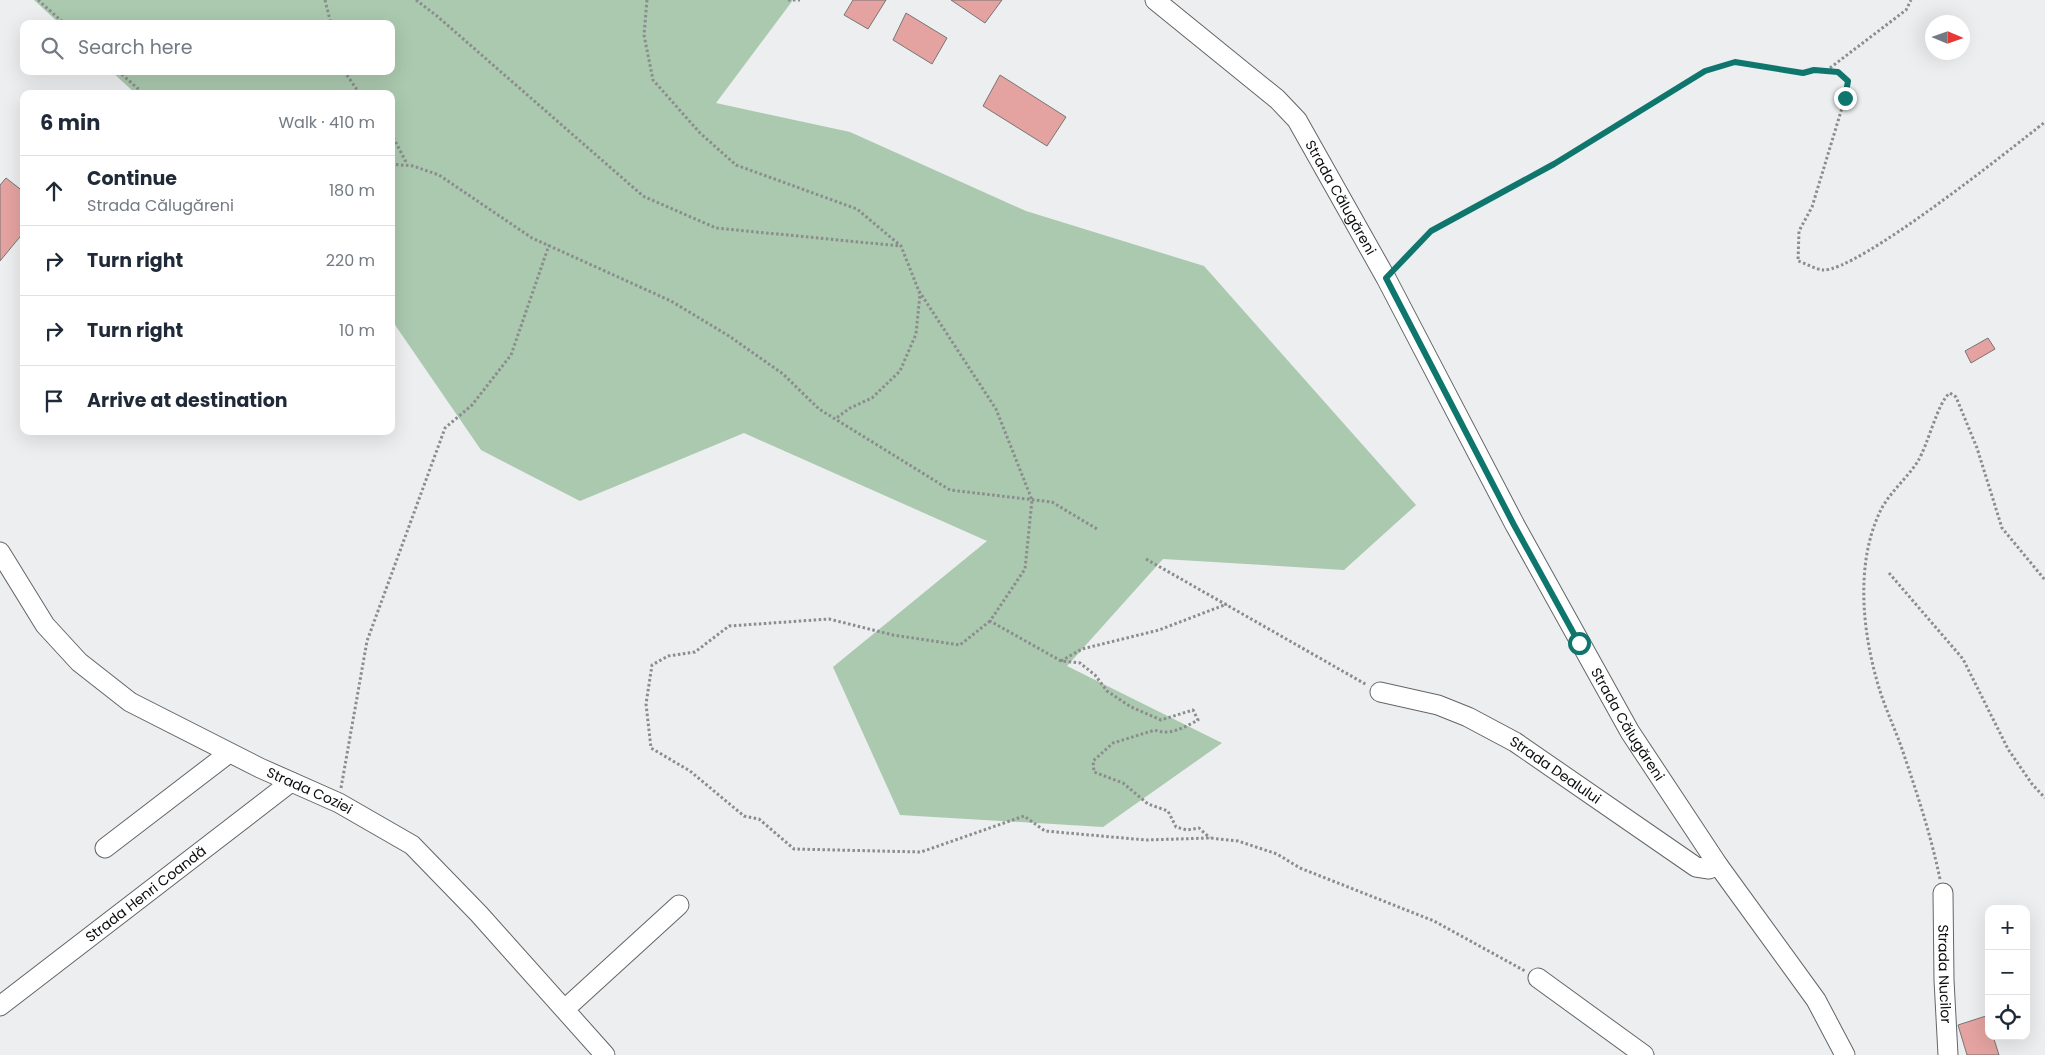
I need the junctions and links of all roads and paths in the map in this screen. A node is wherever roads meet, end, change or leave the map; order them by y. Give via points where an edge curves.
1 (38, 0) edge
2 (325, 0) edge
3 (416, 0) edge
4 (647, 0) edge
5 (788, 0) edge
6 (800, 0) edge
7 (1155, 0) edge
8 (1911, 0) edge
9 (60, 20) edge
10 (330, 20) edge
11 (1825, 71) junction
12 (123, 75) edge
13 (347, 75) edge
14 (139, 90) edge
15 (357, 90) edge
16 (2045, 122) edge
17 (395, 141) edge
18 (395, 164) edge
19 (407, 165) junction
20 (549, 245) junction
21 (901, 246) junction
22 (1386, 278) junction
23 (920, 291) junction
24 (835, 419) junction
25 (1032, 500) junction
26 (1097, 529) dead end
27 (0, 552) edge
28 (1146, 559) dead end
29 (1889, 573) dead end
30 (2045, 580) edge
31 (1227, 604) junction
32 (990, 620) junction
33 (1061, 661) junction
34 (1380, 692) joint
35 (229, 753) junction
36 (291, 782) junction
37 (2045, 798) edge
38 (338, 803) junction
39 (1210, 838) junction
40 (105, 848) dead end
41 (1718, 865) junction
42 (1943, 893) joint
43 (680, 905) dead end
44 (1538, 978) joint
45 (0, 1006) edge
46 (565, 1009) junction
47 (605, 1055) edge
48 (1644, 1055) edge
49 (1845, 1055) edge
50 (1948, 1055) edge

1 - 9 path
2 - 10 path
3 - 21 path via 643,196 716,228
4 - 21 path via 644,35 653,80 700,133 736,165 857,209
5 - 6 path
7 - 22 street, Strada Călugăreni via 1277,99 1296,120
8 - 11 path via 1906,10
11 - 16 path via 1838,72 1848,81 1812,207 1799,231 1798,260 1824,270 1852,260 1904,227 1986,170
11 - 22 path via 1803,73 1735,62 1705,71 1554,164 1431,231
12 - 14 path
13 - 15 path
17 - 19 path
18 - 19 path
19 - 20 path via 439,175 532,238
20 - 24 path via 671,301 729,336 783,374 819,410
20 - 38 path via 511,356 472,405 445,428 367,641
21 - 23 path
22 - 41 street, Strada Călugăreni via 1579,643 1630,732
23 - 24 path via 916,334 900,371 872,398
23 - 25 path via 996,409
24 - 25 path via 950,490
25 - 26 path via 1052,502
25 - 32 path via 1025,569
27 - 35 street, Strada Coziei via 45,625 79,662 130,702
28 - 31 path
29 - 37 path via 1963,659 2008,749
30 - 42 path via 2002,528 1977,448 1956,397 1950,393 1942,398 1918,461 1878,515 1865,569 1866,629 1880,690 1930,833
31 - 33 path via 1159,630 1082,649
31 - 34 path
32 - 33 path
32 - 39 path via 960,645 893,635 829,619 729,626 695,652 668,656 652,665 646,704 652,748 690,771 744,816 759,818 794,849 921,852 1024,816 1045,831 1146,840
33 - 39 path via 1080,663 1107,691 1131,707 1162,720 1193,710 1198,720 1181,729 1163,733 1155,730 1113,743 1093,761 1094,772 1123,783 1148,804 1168,812 1176,827 1187,830 1199,828
34 - 41 street, Strada Dealului via 1438,704 1468,717 1515,742 1696,867 1709,869
35 - 36 street, Strada Coziei
35 - 40 street
36 - 38 street, Strada Coziei
36 - 45 street, Strada Henri Coandă
38 - 46 street, Strada Coziei via 412,845
39 - 44 path via 1238,842 1277,854 1300,868 1434,920
41 - 49 street, Strada Călugăreni via 1816,1000
42 - 50 street, Strada Nucilor
43 - 46 street
44 - 48 street
46 - 47 street, Strada Coziei

